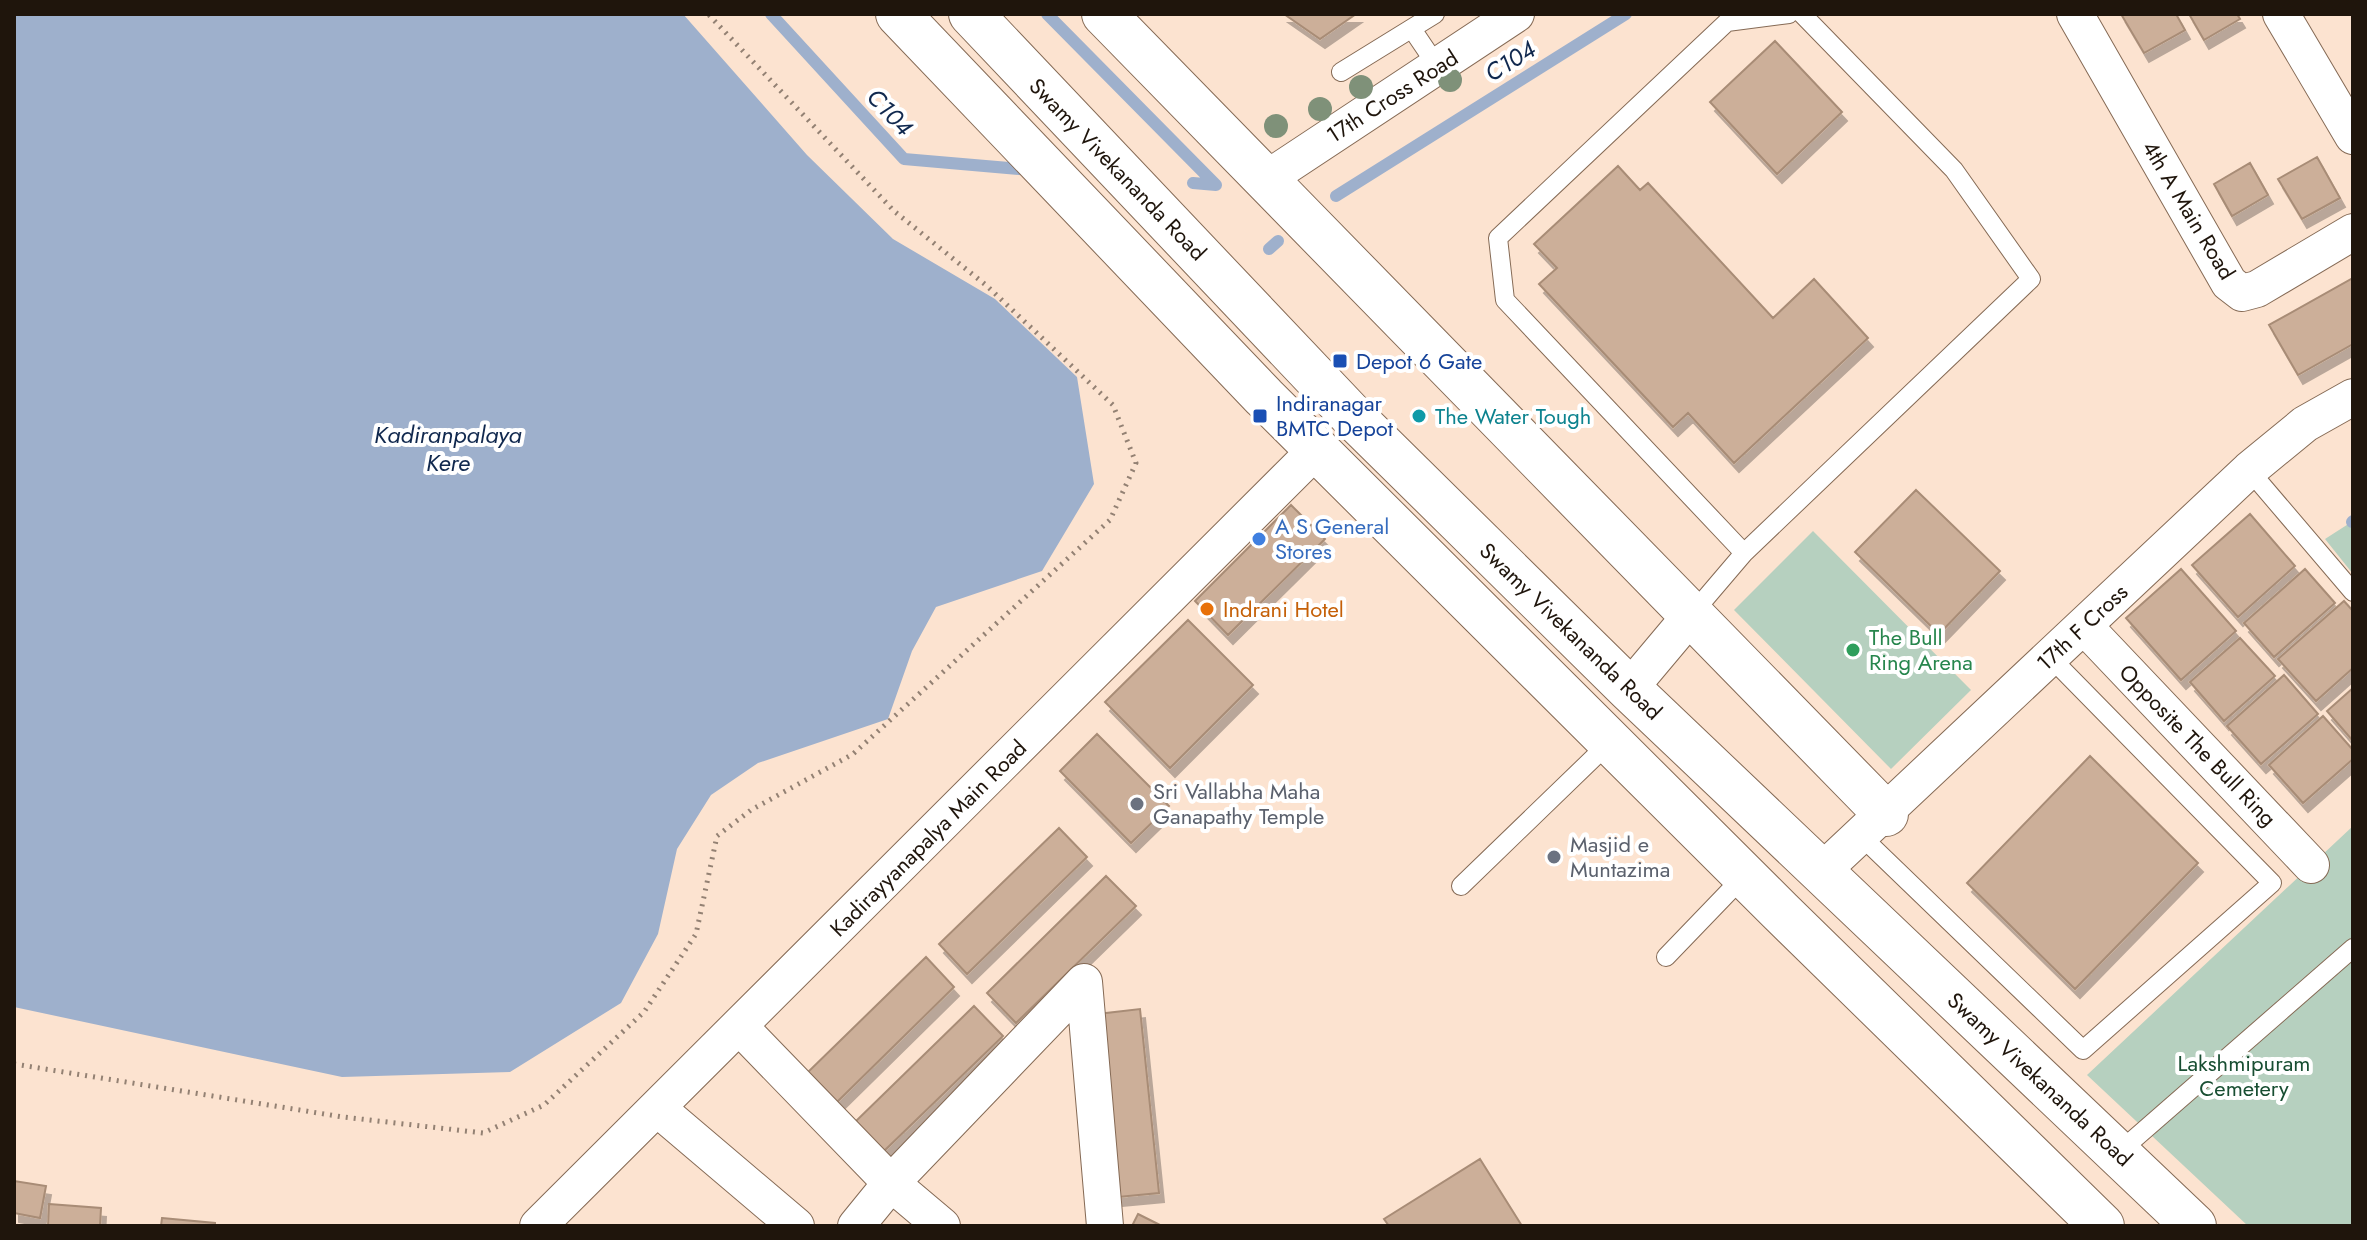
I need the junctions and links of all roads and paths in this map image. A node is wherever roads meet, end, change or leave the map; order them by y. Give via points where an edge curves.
1 (708, 14) edge
2 (898, 14) edge
3 (971, 14) edge
4 (1104, 14) edge
5 (1435, 14) edge
6 (1516, 14) edge
7 (1789, 14) edge
8 (1802, 14) edge
9 (2075, 14) edge
10 (2281, 14) edge
11 (1412, 29) junction
12 (1437, 66) junction
13 (1341, 72) dead end
14 (2353, 136) edge
15 (1268, 178) junction
16 (2353, 232) edge
17 (2353, 397) edge
18 (1317, 449) junction
19 (2249, 470) junction
20 (1744, 553) junction
21 (2353, 592) edge
22 (1692, 614) junction
23 (2084, 626) junction
24 (2050, 657) junction
25 (1629, 689) junction
26 (1610, 742) junction
27 (1874, 826) junction
28 (2311, 865) dead end
29 (1821, 872) junction
30 (1744, 876) junction
31 (1461, 886) dead end
32 (2353, 948) edge
33 (1666, 957) dead end
34 (739, 1026) junction
35 (14, 1064) edge
36 (657, 1108) junction
37 (2118, 1153) junction
38 (891, 1183) junction
39 (538, 1226) edge
40 (796, 1226) edge
41 (856, 1226) edge
42 (942, 1226) edge
43 (1105, 1226) edge
44 (2102, 1226) edge
45 (2194, 1226) edge

1 - 35 path via 894,211 987,286 1113,405 1136,463 1110,520 853,754 751,810 717,836 696,934 644,1012 544,1105 483,1133 343,1117
2 - 18 main road
3 - 25 main road, Swamy Vivekananda Road via 1353,417
4 - 15 main road
5 - 11 lane
6 - 12 street, 17th Cross Road
7 - 20 lane via 1727,22 1498,238 1505,300
8 - 20 lane via 1954,170 2031,279
9 - 16 street, 4th A Main Road via 2229,283 2242,293 2257,289
10 - 14 street
11 - 12 lane
11 - 13 lane
12 - 15 street, 17th Cross Road
15 - 22 main road
17 - 19 street, 17th F Cross via 2305,424
18 - 26 main road
18 - 34 street, Kadirayyanapalya Main Road
19 - 21 lane
19 - 23 street, 17th F Cross
20 - 22 lane
22 - 25 street
22 - 27 main road
23 - 24 street, 17th F Cross
23 - 28 street, Opposite The Bull Ring
24 - 27 street, 17th F Cross
24 - 27 lane via 2272,883 2083,1050
25 - 29 main road, Swamy Vivekananda Road
26 - 30 main road
26 - 31 lane
27 - 29 street, 17th F Cross
29 - 37 main road, Swamy Vivekananda Road
30 - 33 lane
30 - 44 main road
32 - 37 lane
34 - 36 street, Kadirayyanapalya Main Road
34 - 38 street
36 - 39 street, Kadirayyanapalya Main Road
36 - 40 street
37 - 45 main road, Swamy Vivekananda Road
38 - 41 street
38 - 42 street
38 - 43 street via 1084,982

